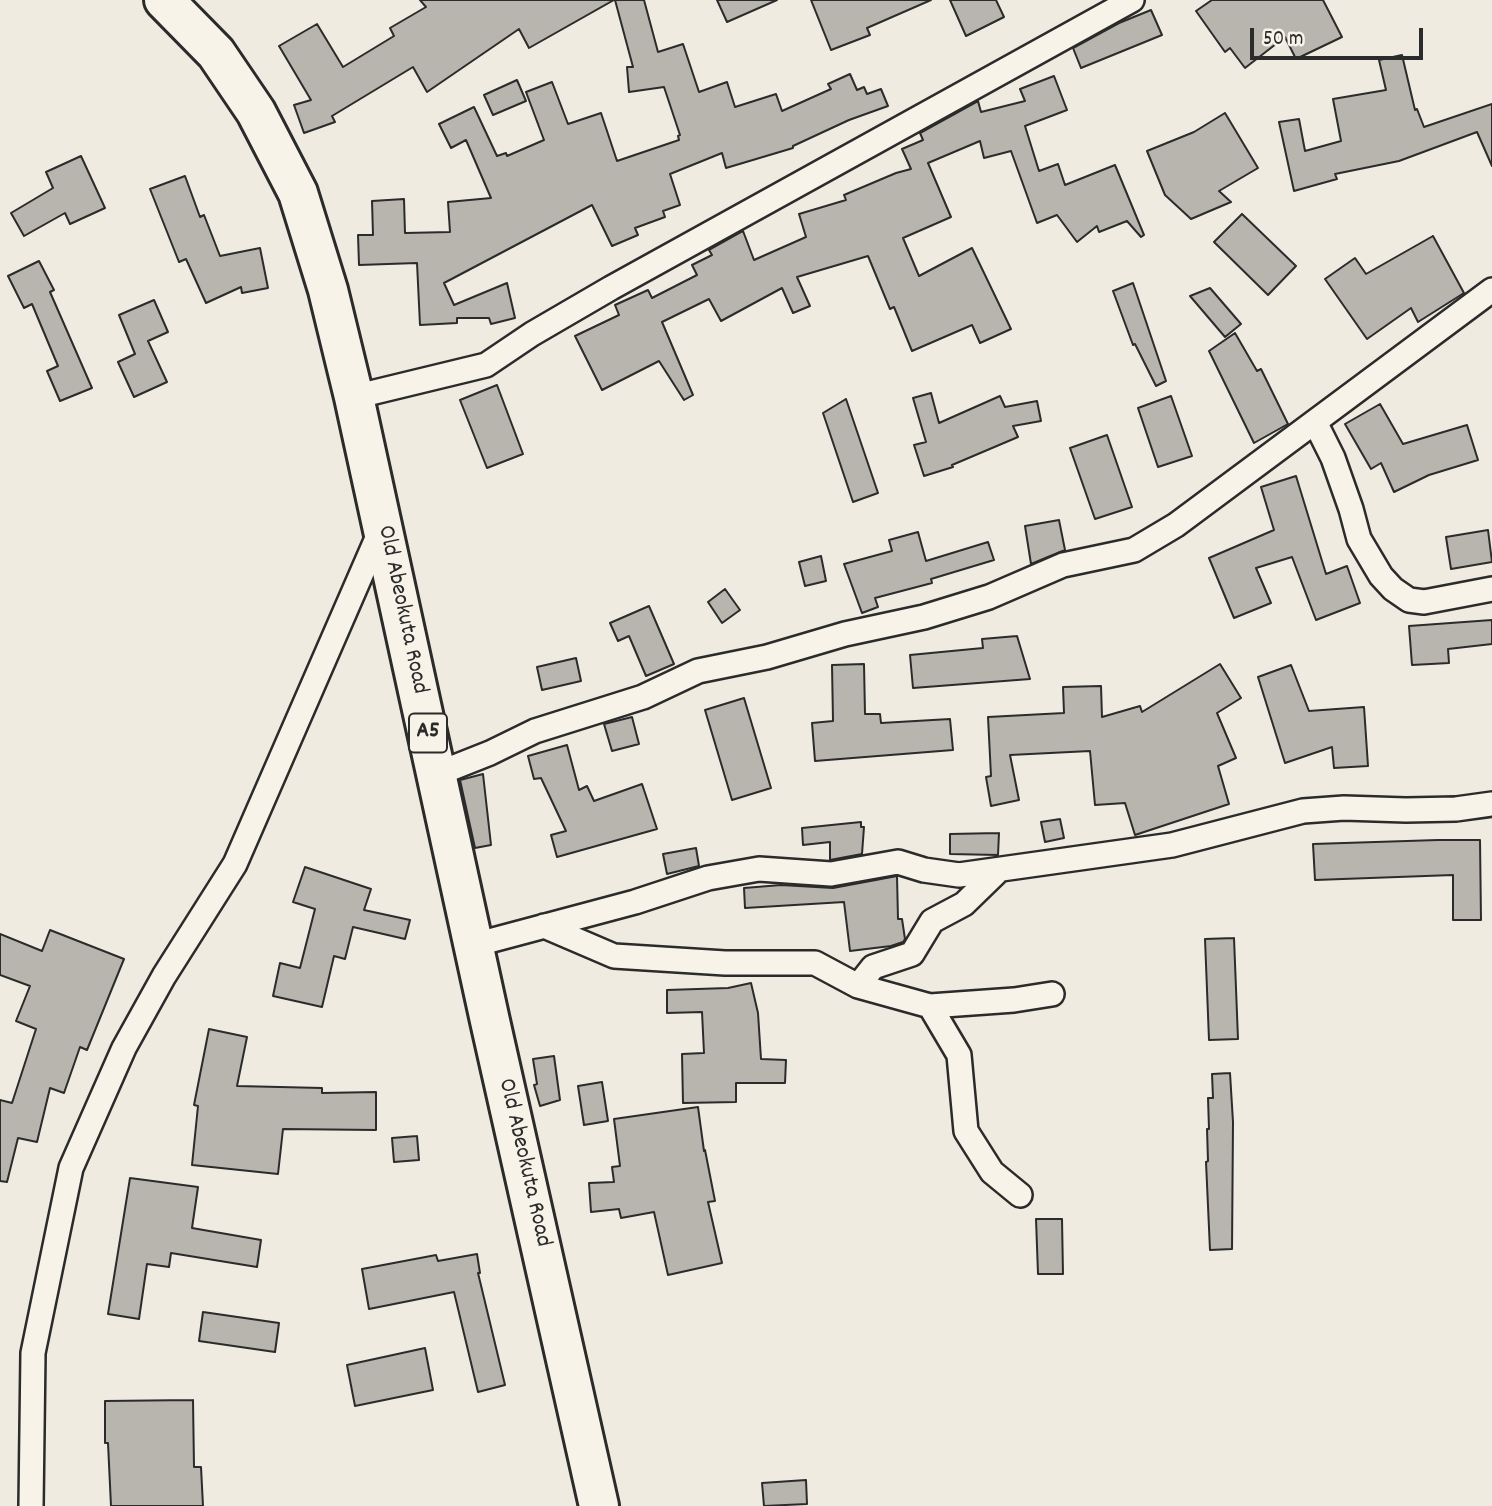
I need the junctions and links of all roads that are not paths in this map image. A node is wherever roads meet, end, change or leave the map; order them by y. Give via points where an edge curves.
1 (164, 0) edge
2 (1132, 0) edge
3 (1492, 290) edge
4 (354, 397) junction
5 (1315, 422) junction
6 (382, 526) junction
7 (1492, 589) edge
8 (437, 774) junction
9 (1492, 804) edge
10 (999, 870) junction
11 (544, 926) junction
12 (474, 945) junction
13 (858, 986) junction
14 (1052, 994) dead end
15 (930, 1006) junction
16 (1020, 1195) dead end
17 (31, 1506) edge
18 (599, 1506) edge

1 - 4 highway, Old Abeokuta Road / A5 via 216,53 256,112 298,193
2 - 4 street via 611,288 485,365
3 - 5 street
4 - 6 highway, Old Abeokuta Road / A5
5 - 7 street via 1333,458 1359,539 1393,589 1409,600 1424,602
5 - 8 street via 1176,525 1134,550 1063,565 989,597 924,617 698,671 643,697 535,731
6 - 8 highway, Old Abeokuta Road / A5
6 - 17 street via 235,864 137,1024 71,1168 33,1353
8 - 12 highway, Old Abeokuta Road / A5
9 - 10 street via 1303,811 1172,845
10 - 11 street via 959,875 898,862 831,874 759,869 708,878
10 - 13 street via 964,904 932,921 912,954 873,967
11 - 12 street
11 - 13 street via 614,956 814,963
12 - 18 highway, Old Abeokuta Road / A5
13 - 15 street
14 - 15 street
15 - 16 street via 959,1055 966,1131 992,1172

